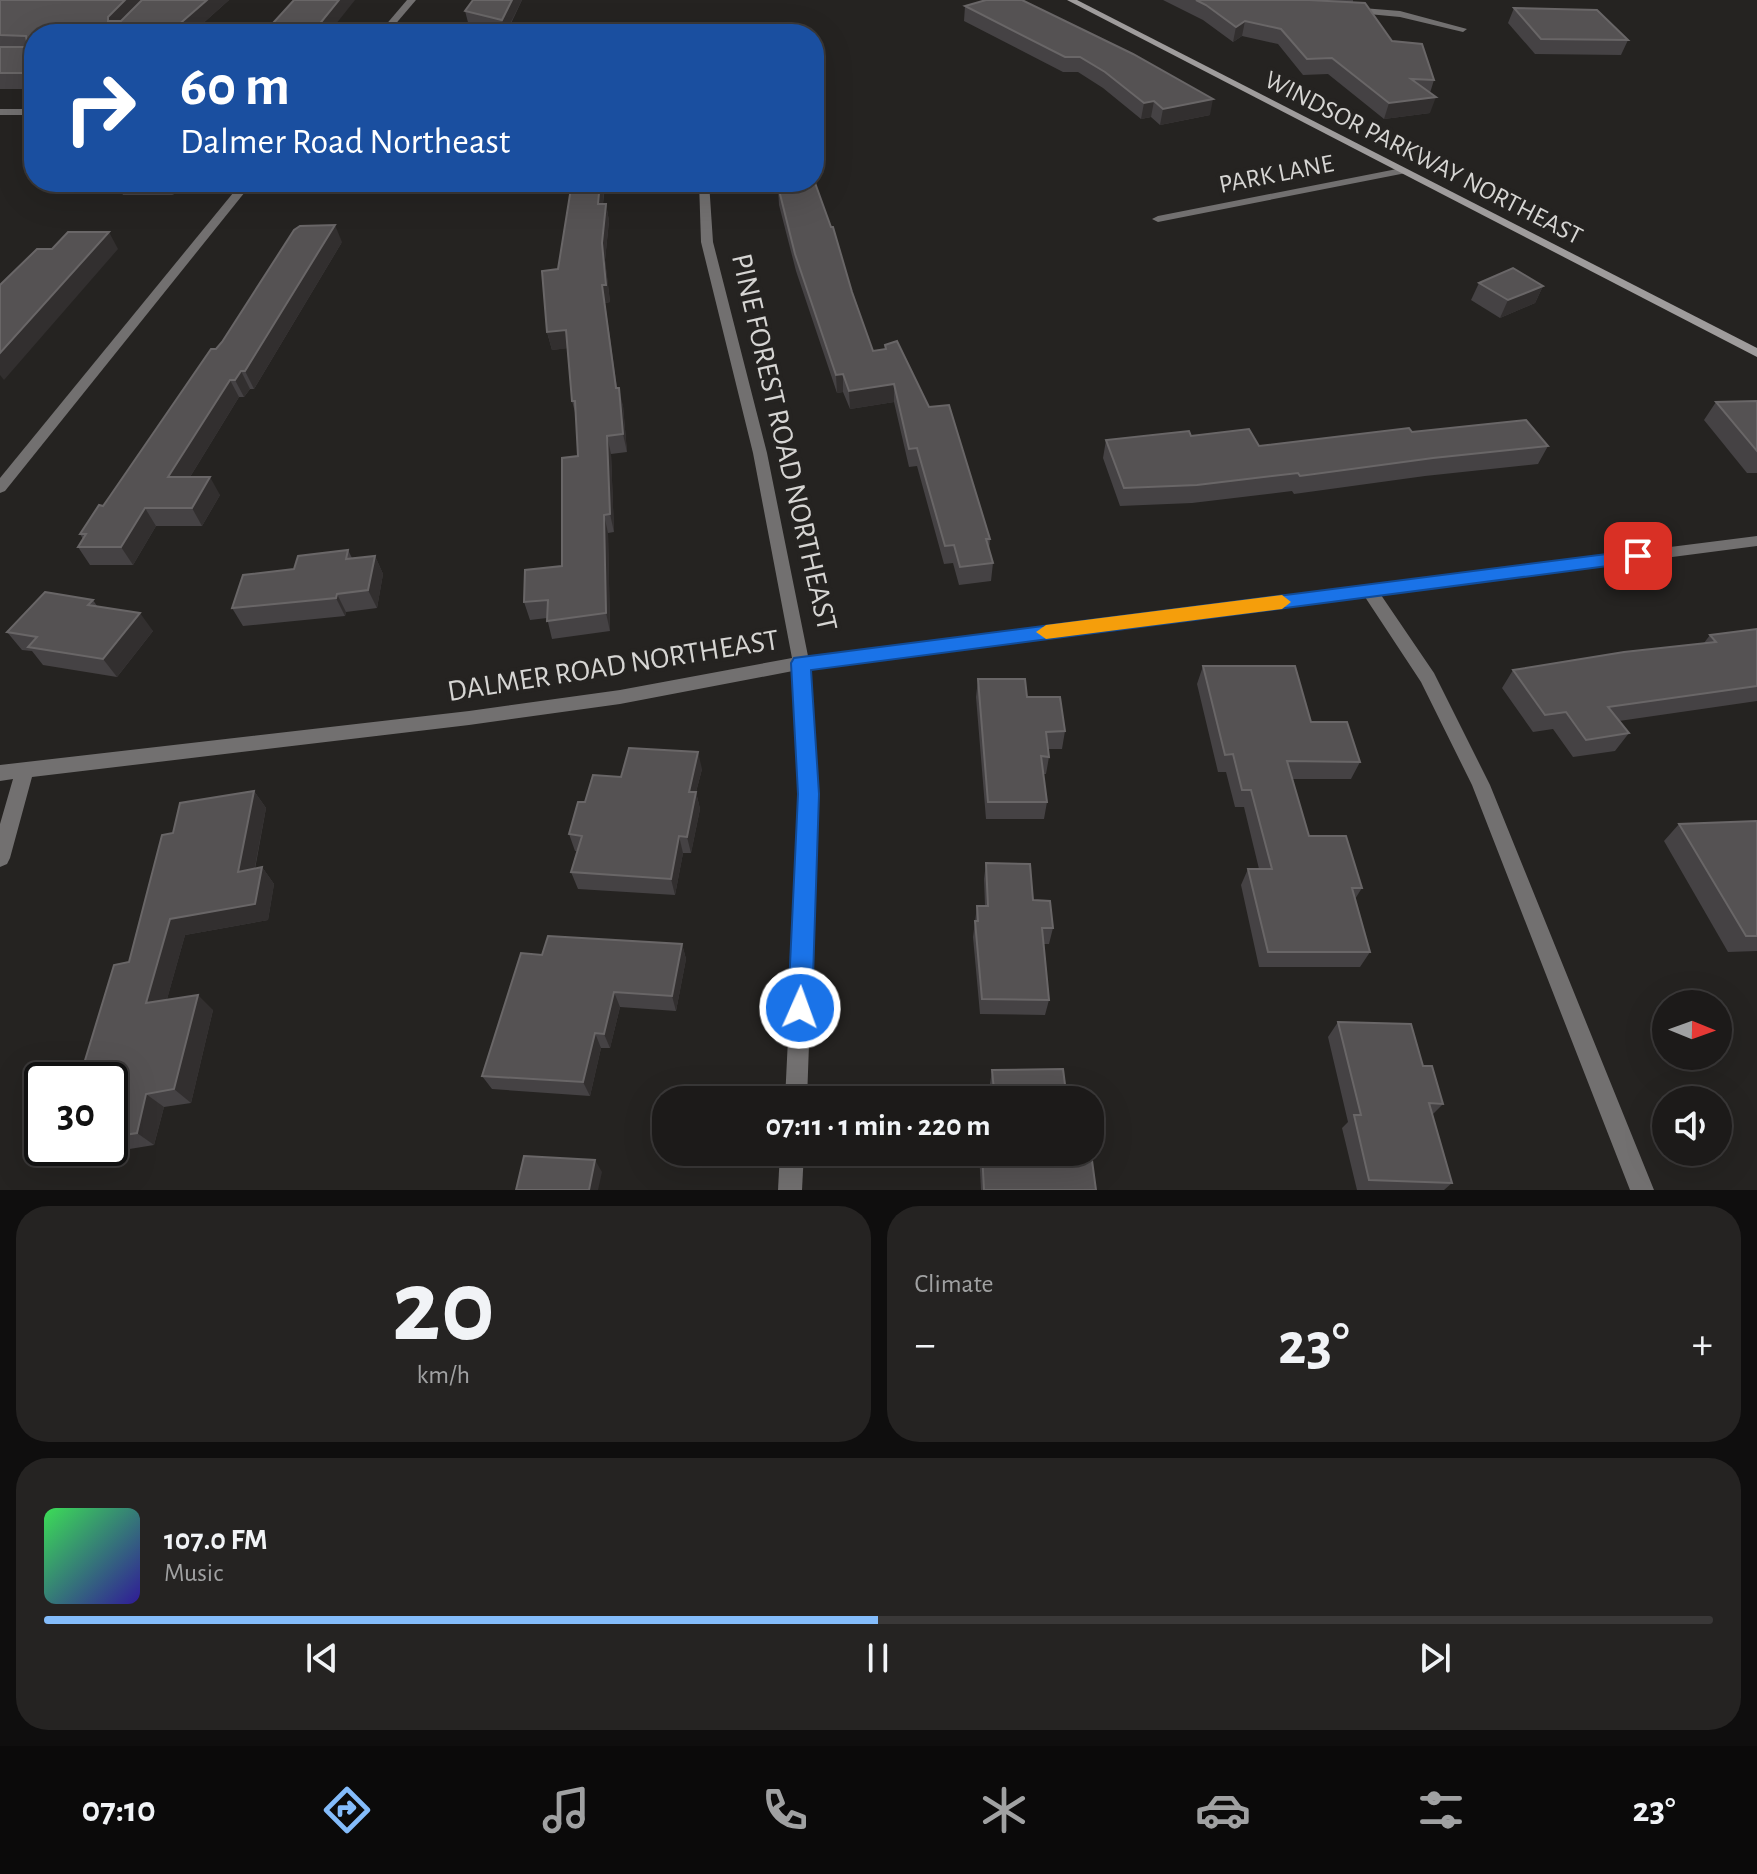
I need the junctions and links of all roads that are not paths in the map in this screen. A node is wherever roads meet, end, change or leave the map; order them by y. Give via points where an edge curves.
1 (412, 0) edge
2 (1071, 0) edge
3 (1338, 9) edge
4 (391, 24) edge
5 (1463, 29) dead end
6 (24, 111) edge
7 (0, 112) edge
8 (1402, 171) junction
9 (240, 192) edge
10 (704, 192) edge
11 (1158, 219) dead end
12 (1757, 353) edge
13 (0, 488) edge
14 (1757, 541) edge
15 (1370, 591) junction
16 (801, 663) junction
17 (24, 771) junction
18 (0, 773) edge
19 (0, 858) edge
20 (797, 1086) edge
21 (791, 1166) edge
22 (790, 1190) edge
23 (1642, 1190) edge

1 - 4 street
2 - 8 street, WINDSOR PARKWAY NORTHEAST
3 - 5 street via 1400,14
6 - 7 street
8 - 11 street, PARK LANE
8 - 12 street, WINDSOR PARKWAY NORTHEAST
9 - 13 street
10 - 16 street, PINE FOREST ROAD NORTHEAST via 707,242 760,453
14 - 15 street, DALMER ROAD NORTHEAST
15 - 16 street, DALMER ROAD NORTHEAST
15 - 23 street via 1428,678 1481,785
16 - 17 street, DALMER ROAD NORTHEAST via 499,714
16 - 20 street, PINE FOREST ROAD NORTHEAST via 809,794
17 - 18 street, DALMER ROAD NORTHEAST
17 - 19 street
21 - 22 street

